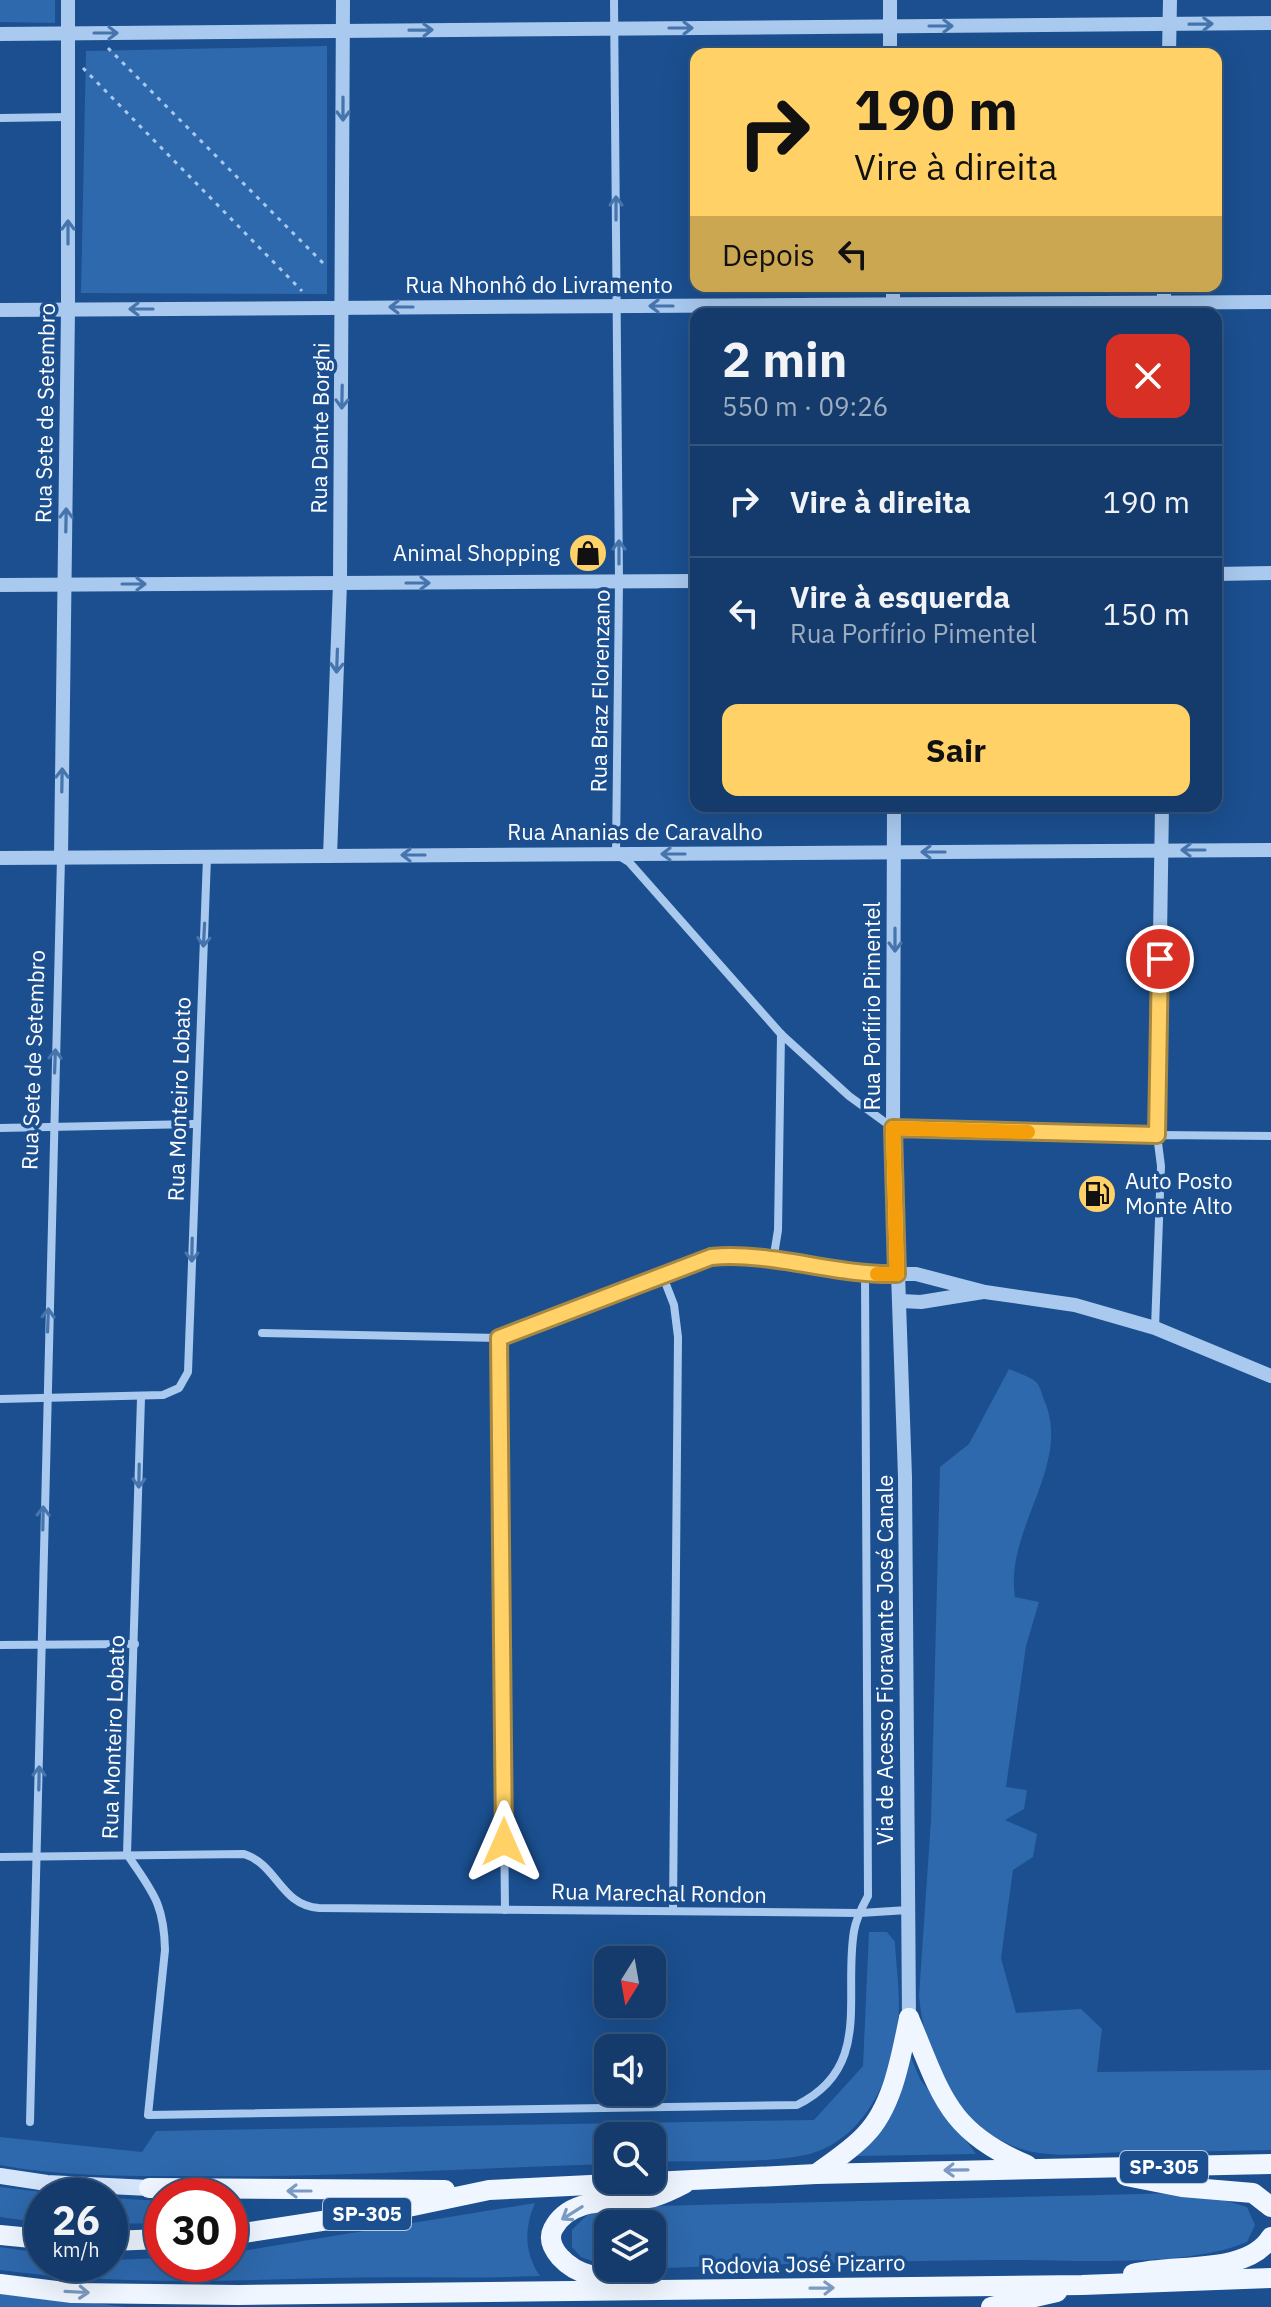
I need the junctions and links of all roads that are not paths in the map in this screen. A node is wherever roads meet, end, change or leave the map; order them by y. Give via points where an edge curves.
1 (68, 0) edge
2 (343, 0) edge
3 (614, 0) edge
4 (890, 0) edge
5 (1170, 0) edge
6 (1271, 23) edge
7 (1170, 24) junction
8 (889, 26) junction
9 (614, 28) junction
10 (343, 31) junction
11 (68, 33) junction
12 (0, 34) edge
13 (890, 48) edge
14 (1169, 48) edge
15 (67, 117) junction
16 (0, 118) edge
17 (1271, 302) edge
18 (616, 306) junction
19 (343, 308) junction
20 (801, 308) edge
21 (1164, 308) edge
22 (0, 310) edge
23 (68, 310) junction
24 (1271, 573) edge
25 (1222, 574) edge
26 (690, 581) edge
27 (619, 582) junction
28 (340, 583) junction
29 (0, 585) edge
30 (65, 585) junction
31 (894, 812) edge
32 (1162, 812) edge
33 (1271, 850) edge
34 (1161, 851) junction
35 (895, 852) junction
36 (616, 854) junction
37 (330, 856) junction
38 (207, 857) junction
39 (0, 858) edge
40 (61, 858) junction
41 (781, 1034) junction
42 (195, 1124) junction
43 (53, 1127) junction
44 (0, 1128) edge
45 (893, 1128) junction
46 (1157, 1135) junction
47 (1271, 1136) edge
48 (773, 1261) junction
49 (662, 1274) junction
50 (897, 1274) junction
51 (865, 1275) junction
52 (985, 1292) junction
53 (901, 1301) junction
54 (1155, 1328) junction
55 (262, 1333) dead end
56 (499, 1338) junction
57 (1271, 1376) edge
58 (46, 1398) junction
59 (141, 1398) junction
60 (0, 1399) edge
61 (135, 1644) junction
62 (0, 1645) edge
63 (41, 1645) junction
64 (127, 1854) junction
65 (37, 1856) junction
66 (0, 1857) edge
67 (505, 1910) junction
68 (908, 1910) junction
69 (673, 1911) junction
70 (860, 1913) junction
71 (909, 2018) junction
72 (30, 2122) dead end
73 (1271, 2164) edge
74 (1034, 2169) junction
75 (1084, 2169) junction
76 (816, 2174) junction
77 (0, 2176) edge
78 (699, 2178) junction
79 (144, 2188) edge
80 (489, 2190) junction
81 (248, 2191) edge
82 (1271, 2207) edge
83 (248, 2232) edge
84 (0, 2235) edge
85 (24, 2237) edge
86 (1271, 2237) edge
87 (1271, 2278) edge
88 (0, 2284) edge
89 (1090, 2284) junction
90 (710, 2291) junction
91 (991, 2307) edge

1 - 11 street, Rua Sete de Setembro
2 - 10 street, Rua Dante Borghi
3 - 9 street, Rua Braz Florenzano
4 - 8 street
5 - 7 street
7 -> 6 street
8 -> 7 street
7 - 14 street
9 -> 8 street
8 - 13 street
10 -> 9 street
18 -> 9 street, Rua Braz Florenzano
11 -> 10 street
10 -> 19 street, Rua Dante Borghi
11 - 12 street
11 - 15 street, Rua Sete de Setembro
15 - 16 street
23 -> 15 street, Rua Sete de Setembro
17 - 21 street, Rua Nhonhô do Livramento
18 -> 19 street, Rua Nhonhô do Livramento
20 -> 18 street, Rua Nhonhô do Livramento
27 -> 18 street, Rua Braz Florenzano
19 -> 23 street, Rua Nhonhô do Livramento
19 -> 28 street, Rua Dante Borghi
22 - 23 street, Rua Nhonhô do Livramento
30 -> 23 street, Rua Sete de Setembro
24 - 25 street
26 - 27 street
28 -> 27 street
27 - 36 street, Rua Braz Florenzano
30 -> 28 street
28 -> 37 street, Rua Dante Borghi
29 - 30 street
40 -> 30 street, Rua Sete de Setembro
31 - 35 street, Rua Porfírio Pimentel
32 - 34 street
33 -> 34 street, Rua Ananias de Caravalho
34 -> 35 street, Rua Ananias de Caravalho
34 - 46 street
35 -> 36 street, Rua Ananias de Caravalho
35 -> 45 street, Rua Porfírio Pimentel
36 -> 37 street, Rua Ananias de Caravalho
36 - 41 street via 629,862
37 - 38 street, Rua Ananias de Caravalho
38 - 40 street, Rua Ananias de Caravalho
38 -> 42 street, Rua Monteiro Lobato
39 - 40 street, Rua Ananias de Caravalho
43 -> 40 street, Rua Sete de Setembro
41 - 45 street
41 - 48 street
42 - 43 street
42 -> 59 street, Rua Monteiro Lobato via 190,1363 179,1388
43 - 44 street
58 -> 43 street, Rua Sete de Setembro
45 - 46 street
45 - 50 street, Rua Porfírio Pimentel
46 - 47 street
46 - 54 street via 1161,1166
48 - 49 street via 711,1257
48 - 51 street
49 - 56 street
49 - 69 street via 678,1337
50 - 51 street
50 - 52 street via 950,1280
50 - 53 street, Rua Porfírio Pimentel
51 - 70 street via 869,1878
52 - 53 street
52 - 54 street via 1075,1305
53 - 68 street, Via de Acesso Fioravante José Canale
54 - 57 street
55 - 56 street
56 - 67 street
58 - 59 street
58 - 60 street
63 -> 58 street, Rua Sete de Setembro
59 -> 61 street, Rua Monteiro Lobato
61 - 63 street
61 - 64 street, Rua Monteiro Lobato
62 - 63 street
65 -> 63 street, Rua Sete de Setembro
64 - 65 street, Rua Marechal Rondon
64 - 67 street, Rua Marechal Rondon via 244,1854 268,1867 288,1896 311,1907
64 - 70 street, Rua Monteiro Lobato via 156,1898 164,1925 148,2115 797,2105 826,2085 849,2044 854,1931
65 - 66 street, Rua Marechal Rondon
65 - 72 street, Rua Sete de Setembro
67 - 69 street, Rua Marechal Rondon
68 - 70 street, Rua Marechal Rondon
68 - 71 street, Via de Acesso Fioravante José Canale
69 - 70 street, Rua Marechal Rondon
71 - 74 main road via 951,2115 983,2143
71 - 76 main road via 877,2121
73 - 75 main road, SP-305
74 - 75 main road, SP-305
74 -> 76 main road, SP-305
75 - 82 main road, SP-305 via 1182,2187 1253,2193
76 - 78 main road, SP-305
77 - 79 main road
78 - 80 main road, SP-305
78 -> 90 main road via 650,2198 585,2205 566,2214 551,2236 560,2257 588,2275 671,2279
80 -> 81 main road
80 - 83 main road, SP-305
84 - 85 main road
86 - 89 main road via 1246,2259 1159,2267
87 - 89 main road, Rodovia José Pizarro
88 -> 90 main road, Rodovia José Pizarro via 72,2293 238,2295
90 -> 89 main road, Rodovia José Pizarro
89 - 91 main road

